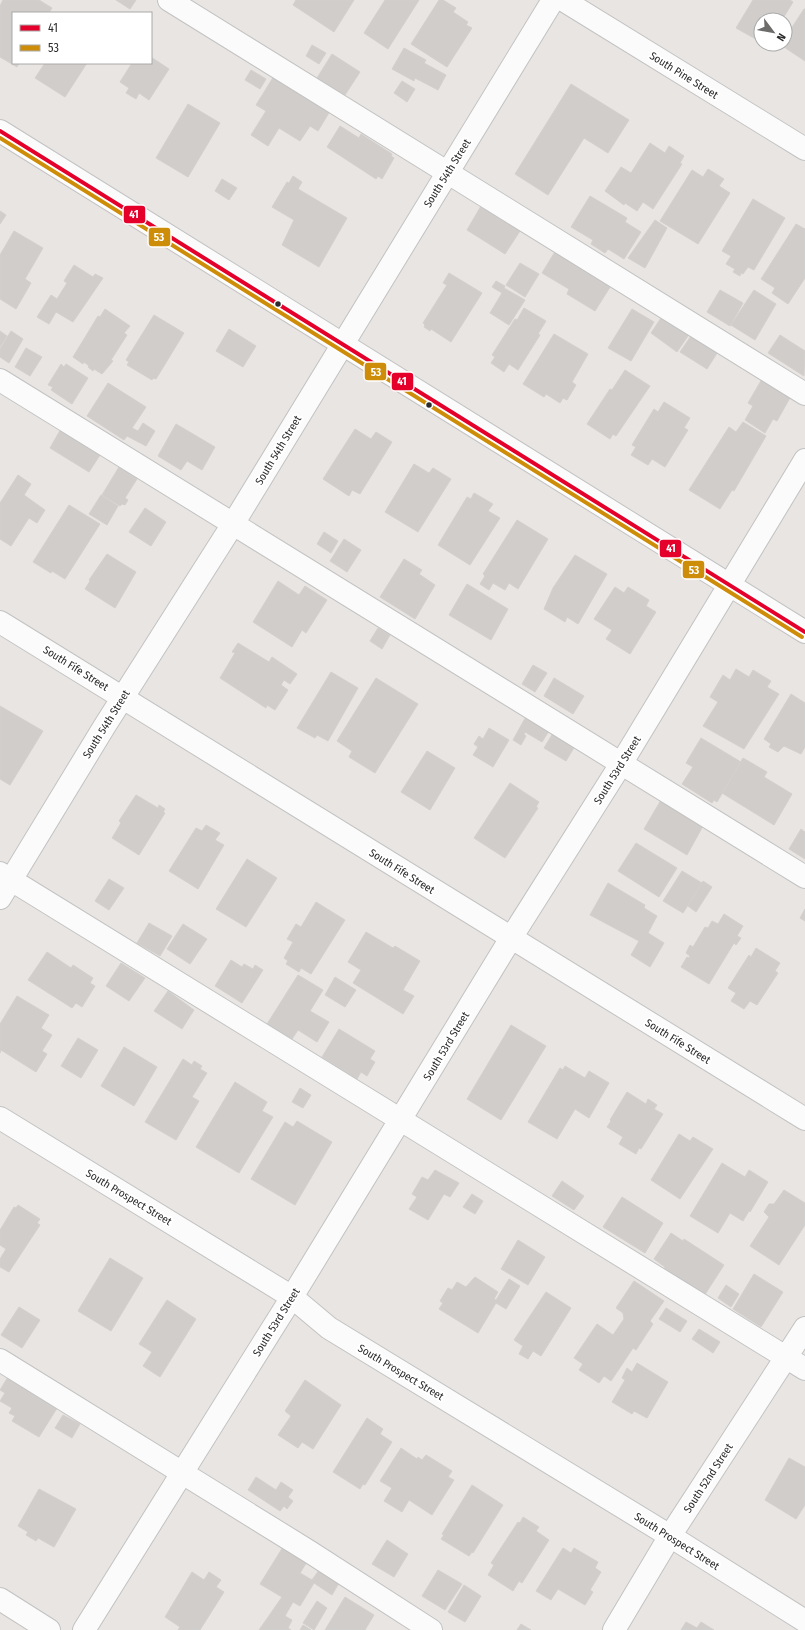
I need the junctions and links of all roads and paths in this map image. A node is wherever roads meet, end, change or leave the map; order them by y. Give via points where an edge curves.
1 (169, 0) edge
2 (553, 0) edge
3 (564, 0) edge
4 (0, 132) edge
5 (805, 149) edge
6 (447, 172) junction
7 (342, 344) junction
8 (0, 380) edge
9 (805, 394) edge
10 (805, 460) edge
11 (233, 524) junction
12 (729, 585) junction
13 (0, 622) edge
14 (805, 632) edge
15 (123, 697) junction
16 (621, 764) junction
17 (805, 877) edge
18 (4, 884) edge
19 (511, 938) junction
20 (0, 1118) edge
21 (805, 1120) edge
22 (400, 1121) junction
23 (292, 1297) junction
24 (805, 1328) edge
25 (786, 1358) junction
26 (0, 1360) edge
27 (805, 1369) edge
28 (182, 1472) junction
29 (670, 1536) junction
30 (0, 1599) edge
31 (805, 1621) edge
32 (49, 1630) edge
33 (84, 1630) edge
34 (432, 1630) edge
35 (614, 1630) edge

1 - 6 street
2 - 6 street, South 54th Street
3 - 5 street, South Pine Street
4 - 7 street
6 - 7 street, South 54th Street
6 - 9 street
7 - 11 street, South 54th Street
7 - 12 street
8 - 11 street
10 - 12 street, South 53rd Street
11 - 15 street, South 54th Street
11 - 16 street
12 - 14 street
12 - 16 street, South 53rd Street
13 - 15 street, South Fife Street
15 - 18 street, South 54th Street
15 - 19 street, South Fife Street
16 - 17 street
16 - 19 street, South 53rd Street
18 - 22 street
19 - 21 street, South Fife Street
19 - 22 street, South 53rd Street
20 - 23 street, South Prospect Street
22 - 23 street, South 53rd Street
22 - 25 street
23 - 28 street, South 53rd Street
23 - 29 street, South Prospect Street via 328,1328
24 - 25 street, South 52nd Street
25 - 27 street
25 - 29 street, South 52nd Street
26 - 28 street
28 - 33 street, South 53rd Street
28 - 34 street
29 - 31 street, South Prospect Street
29 - 35 street, South 52nd Street
30 - 32 street

